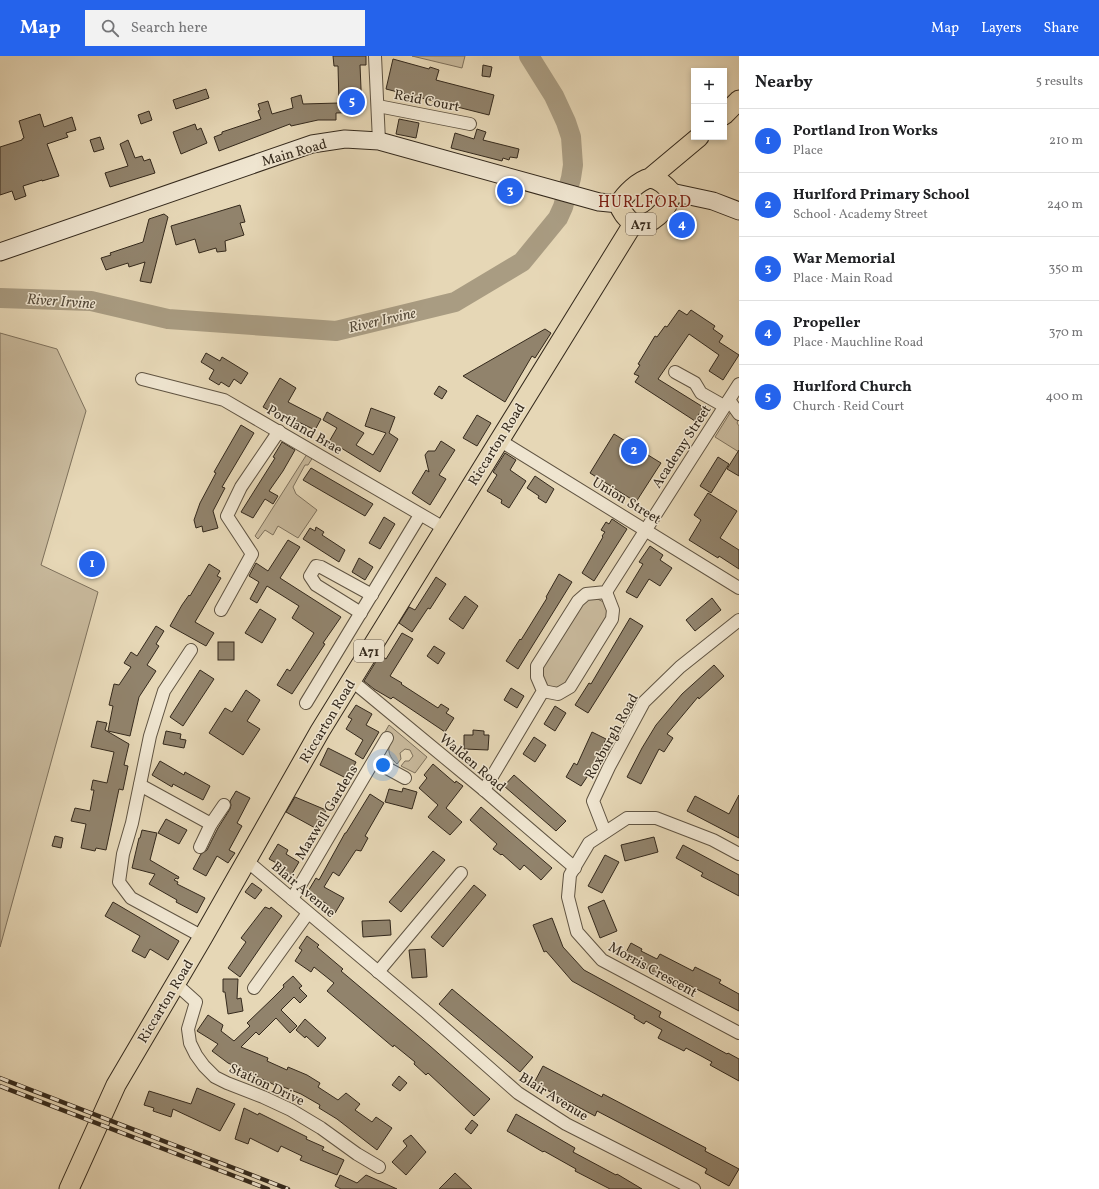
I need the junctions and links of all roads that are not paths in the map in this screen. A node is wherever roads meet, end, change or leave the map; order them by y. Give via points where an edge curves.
1 (375, 56) edge
2 (739, 100) edge
3 (378, 106) junction
4 (727, 112) edge
5 (470, 124) dead end
6 (694, 140) edge
7 (379, 142) junction
8 (650, 178) junction
9 (671, 192) junction
10 (619, 204) junction
11 (739, 211) edge
12 (633, 224) junction
13 (0, 252) edge
14 (675, 372) dead end
15 (142, 379) dead end
16 (739, 384) edge
17 (726, 403) junction
18 (739, 414) edge
19 (279, 431) junction
20 (499, 440) junction
21 (420, 515) junction
22 (444, 528) junction
23 (646, 529) junction
24 (739, 588) edge
25 (606, 592) junction
26 (372, 595) junction
27 (221, 610) dead end
28 (361, 613) junction
29 (739, 620) edge
30 (191, 650) dead end
31 (351, 680) junction
32 (543, 691) junction
33 (306, 702) dead end
34 (387, 738) dead end
35 (374, 761) junction
36 (405, 778) dead end
37 (140, 784) junction
38 (484, 790) junction
39 (224, 805) dead end
40 (211, 824) junction
41 (605, 832) junction
42 (200, 847) dead end
43 (739, 854) edge
44 (247, 861) junction
45 (575, 868) junction
46 (461, 873) dead end
47 (292, 900) junction
48 (308, 913) junction
49 (203, 937) junction
50 (378, 972) junction
51 (176, 984) junction
52 (254, 988) dead end
53 (739, 1033) edge
54 (379, 1167) dead end
55 (69, 1189) edge
56 (694, 1189) edge

1 - 3 street, Reid Court
2 - 4 main road
3 - 5 street, Reid Court
3 - 7 street, Reid Court
6 - 8 main road, A71
7 - 10 main road, Main Road via 599,202
7 - 13 main road, Main Road via 345,139 312,144
8 - 9 main road via 661,182
8 - 10 main road, A71 via 643,180 631,190
9 - 11 main road
9 - 12 main road, A71 via 668,205 651,221
10 - 12 main road, A71 via 621,212
12 - 20 main road, Riccarton Road / A71
14 - 17 street via 695,383 701,393
15 - 19 street, Portland Brae via 224,400
16 - 17 street, Academy Street
17 - 18 street, Academy Street
17 - 23 street, Academy Street
19 - 21 street, Portland Brae
19 - 27 street via 242,487 227,516 252,554
20 - 22 main road, Riccarton Road / A71
20 - 23 street, Union Street
21 - 22 street, Portland Brae
21 - 26 street, Riccarton Road
22 - 31 main road, Riccarton Road / A71
23 - 24 street, Union Street
23 - 25 street, Academy Street
25 - 32 street via 586,594 578,601 537,666 536,677
25 - 32 street via 613,610 612,619 570,687 558,694
26 - 28 street, Riccarton Road
26 - 28 street via 316,566 310,576 316,585
28 - 33 street, Riccarton Road
29 - 41 street, Roxburgh Road via 680,667 644,702 592,801
30 - 37 street via 164,691 150,736
31 - 38 street, Walden Road
31 - 44 main road, Riccarton Road / A71
32 - 38 street
34 - 35 street, Maxwell Gardens
35 - 36 street, Maxwell Gardens
35 - 47 street, Maxwell Gardens
37 - 40 street
37 - 49 street via 123,854 120,882 131,898
38 - 45 street, Walden Road
39 - 40 street
40 - 42 street
41 - 43 street, Morris Crescent via 627,818 656,818 712,840
41 - 45 street, Morris Crescent via 589,843
44 - 47 street, Blair Avenue
44 - 49 main road, Riccarton Road / A71
45 - 53 street, Morris Crescent via 570,875 568,897 577,932 602,960
46 - 50 street
47 - 48 street, Blair Avenue
48 - 50 street, Blair Avenue
48 - 52 street
49 - 51 main road, Riccarton Road / A71
50 - 56 street, Blair Avenue via 518,1093 566,1124
51 - 54 street, Station Drive via 196,1002 188,1029 190,1043 200,1061 215,1077 291,1110
51 - 55 main road, Riccarton Road / A71 via 116,1085

